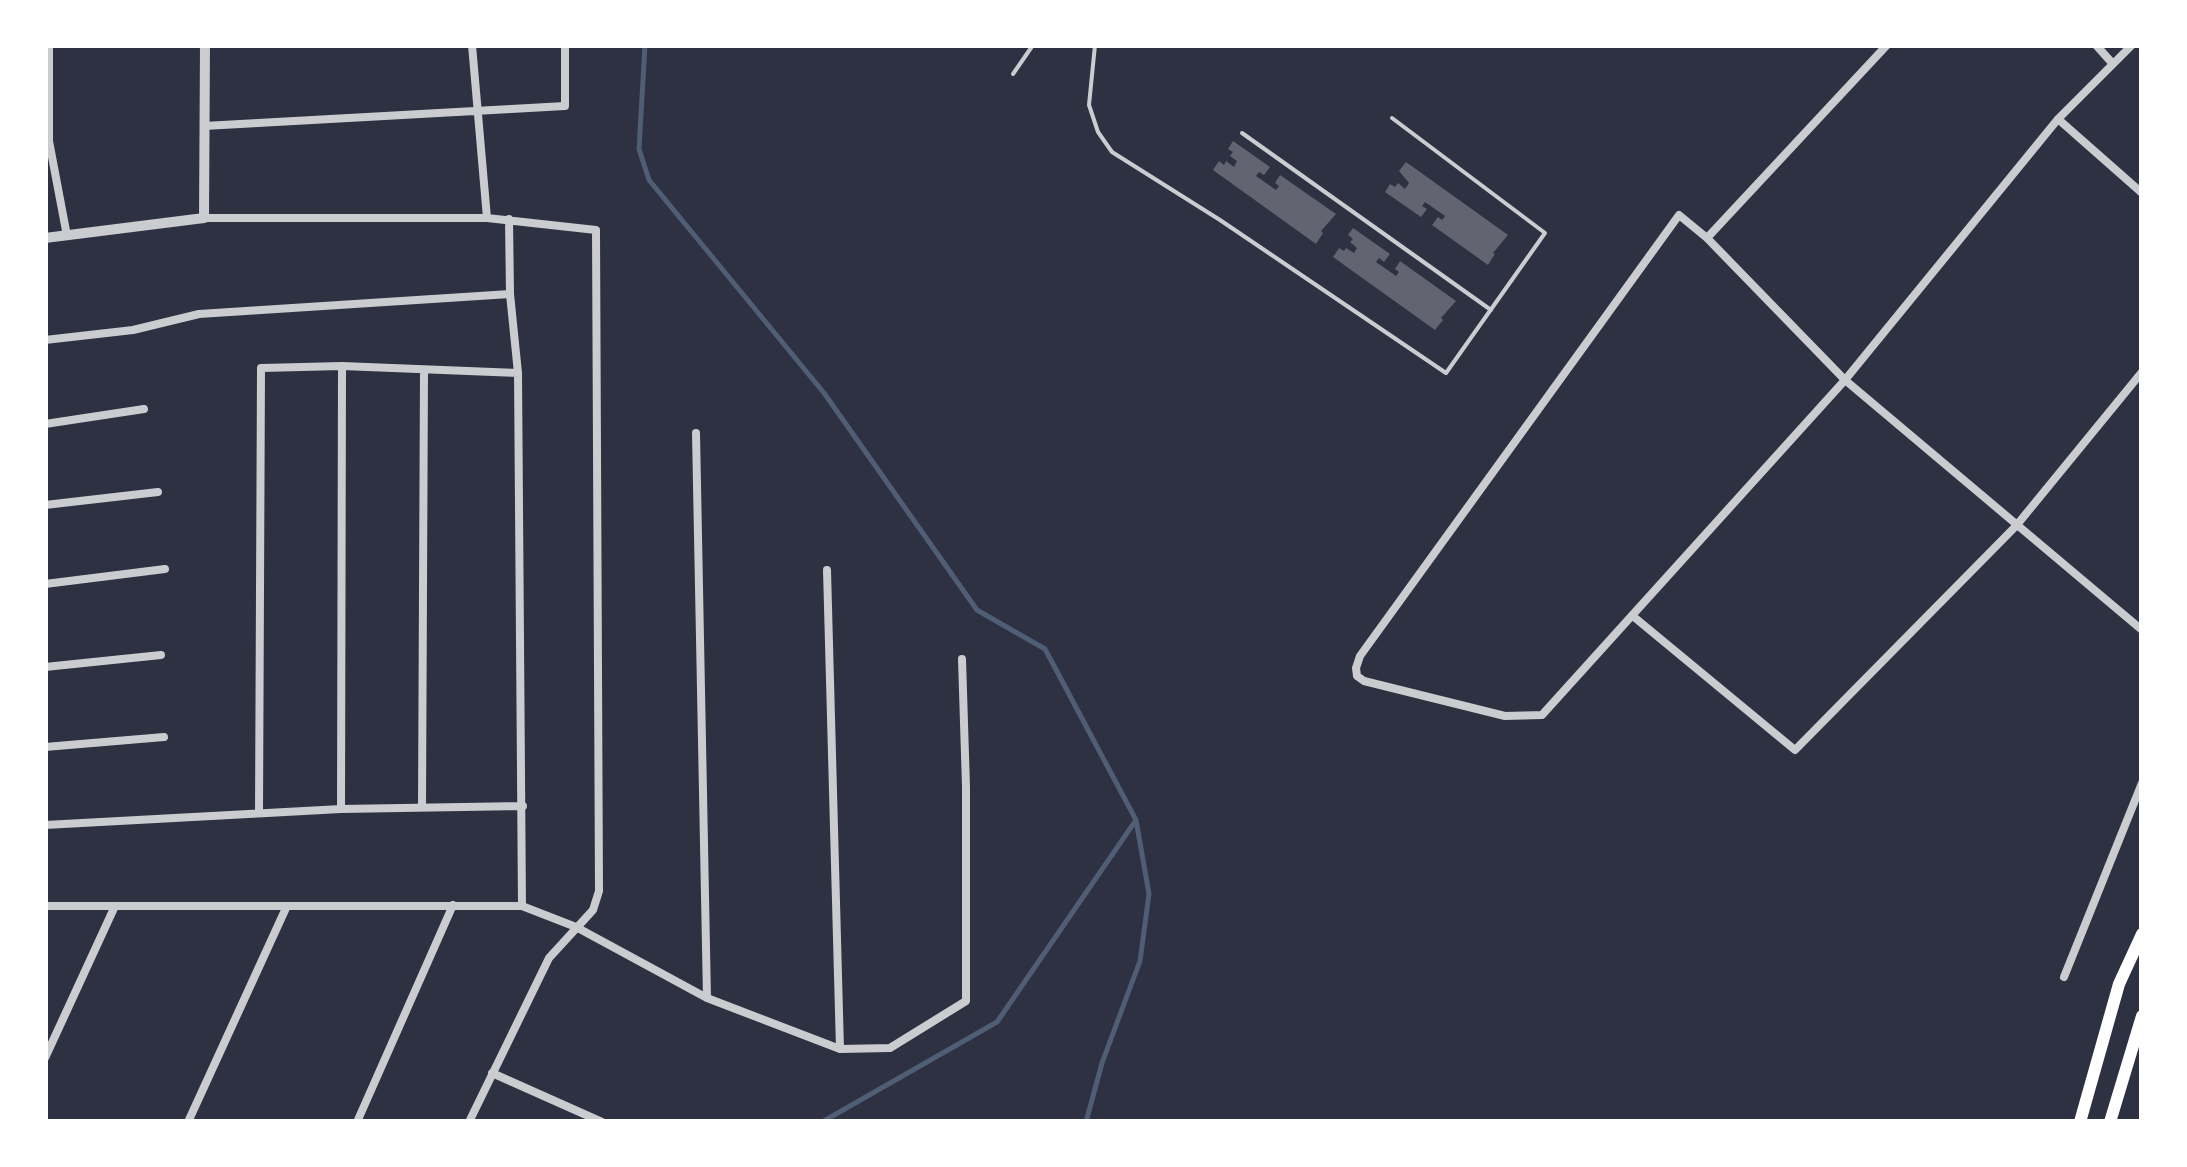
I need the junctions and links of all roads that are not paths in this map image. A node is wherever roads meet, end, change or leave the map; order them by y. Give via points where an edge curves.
1 (50, 45) edge
2 (205, 45) edge
3 (472, 45) edge
4 (564, 45) edge
5 (1033, 45) edge
6 (1094, 45) edge
7 (1887, 45) edge
8 (2096, 45) edge
9 (2132, 45) edge
10 (2114, 64) junction
11 (1013, 74) dead end
12 (478, 112) junction
13 (1392, 118) dead end
14 (2058, 119) junction
15 (204, 126) junction
16 (1242, 133) dead end
17 (47, 142) edge
18 (2142, 194) edge
19 (204, 218) junction
20 (487, 218) junction
21 (509, 219) junction
22 (67, 236) junction
23 (45, 238) edge
24 (1707, 238) junction
25 (510, 294) junction
26 (1491, 310) junction
27 (45, 340) edge
28 (342, 366) junction
29 (424, 371) junction
30 (2142, 372) edge
31 (518, 373) junction
32 (1845, 380) junction
33 (144, 410) dead end
34 (45, 424) edge
35 (696, 433) dead end
36 (158, 492) dead end
37 (45, 505) edge
38 (2016, 526) junction
39 (165, 569) dead end
40 (826, 570) dead end
41 (45, 584) edge
42 (1634, 617) junction
43 (2142, 630) edge
44 (161, 655) dead end
45 (962, 659) dead end
46 (45, 667) edge
47 (164, 737) dead end
48 (45, 747) edge
49 (2142, 783) edge
50 (422, 806) junction
51 (523, 806) junction
52 (341, 808) junction
53 (260, 812) junction
54 (45, 825) edge
55 (453, 905) junction
56 (45, 906) edge
57 (115, 906) junction
58 (522, 906) junction
59 (286, 908) junction
60 (576, 927) junction
61 (2142, 934) edge
62 (2064, 977) dead end
63 (706, 998) junction
64 (2142, 1016) edge
65 (840, 1049) junction
66 (45, 1058) edge
67 (492, 1073) junction
68 (188, 1122) edge
69 (357, 1122) edge
70 (469, 1122) edge
71 (602, 1122) edge
72 (2080, 1122) edge
73 (2110, 1122) edge

1 - 17 street
2 - 15 street
3 - 12 street
4 - 12 street via 565,106
5 - 11 lane
6 - 26 lane via 1089,104 1112,152 1446,373
7 - 24 street
8 - 10 street
9 - 10 street
10 - 14 street
12 - 15 street
12 - 20 street
13 - 26 lane via 1545,234
14 - 18 street
14 - 32 street
15 - 19 street
16 - 26 lane
17 - 22 street
19 - 20 street
19 - 22 street
20 - 21 street
21 - 25 street
21 - 60 street via 596,230 600,891
22 - 23 street
24 - 32 street
24 - 42 street via 1679,215 1360,656 1357,676 1505,716 1542,715
25 - 27 street via 199,314
25 - 31 street
28 - 29 street
28 - 52 street
28 - 53 street via 261,368
29 - 31 street
29 - 50 street
30 - 38 street
31 - 51 street
32 - 38 street
32 - 42 street
33 - 34 street
35 - 63 street
36 - 37 street
38 - 42 street via 1795,750
38 - 43 street
39 - 41 street
40 - 65 street
44 - 46 street
45 - 65 street via 966,1001 890,1048
47 - 48 street
49 - 62 street
50 - 51 street
50 - 52 street
51 - 58 street
52 - 53 street
53 - 54 street
55 - 58 street
55 - 59 street
55 - 69 street
56 - 57 street
57 - 59 street
57 - 66 street
58 - 60 street
59 - 68 street
60 - 63 street
60 - 67 street via 550,958
61 - 72 highway via 2120,984
63 - 65 street
64 - 73 highway
67 - 70 street
67 - 71 street

